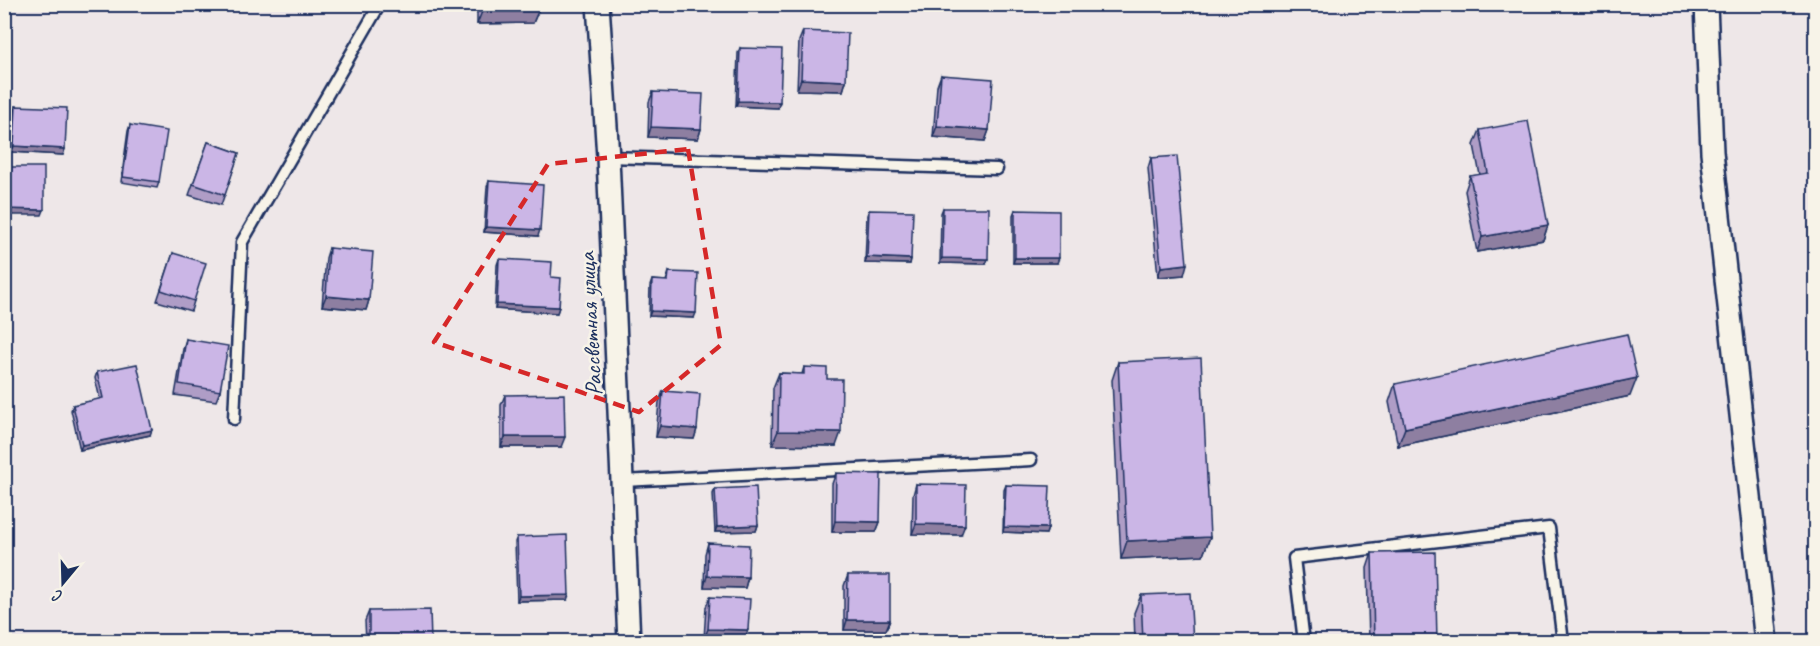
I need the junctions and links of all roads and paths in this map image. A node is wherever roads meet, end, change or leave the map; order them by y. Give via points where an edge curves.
1 (380, 4) edge
2 (598, 4) edge
3 (1706, 4) edge
4 (608, 157) junction
5 (997, 169) dead end
6 (234, 419) dead end
7 (1031, 460) dead end
8 (622, 481) junction
9 (630, 642) edge
10 (1304, 642) edge
11 (1563, 642) edge
12 (1766, 642) edge

1 - 6 lane via 242,242
2 - 4 street, Рассветная улица
3 - 12 street via 1713,152
4 - 5 lane
4 - 8 street, Рассветная улица
7 - 8 lane
8 - 9 street, Рассветная улица
10 - 11 lane via 1294,558 1549,528

